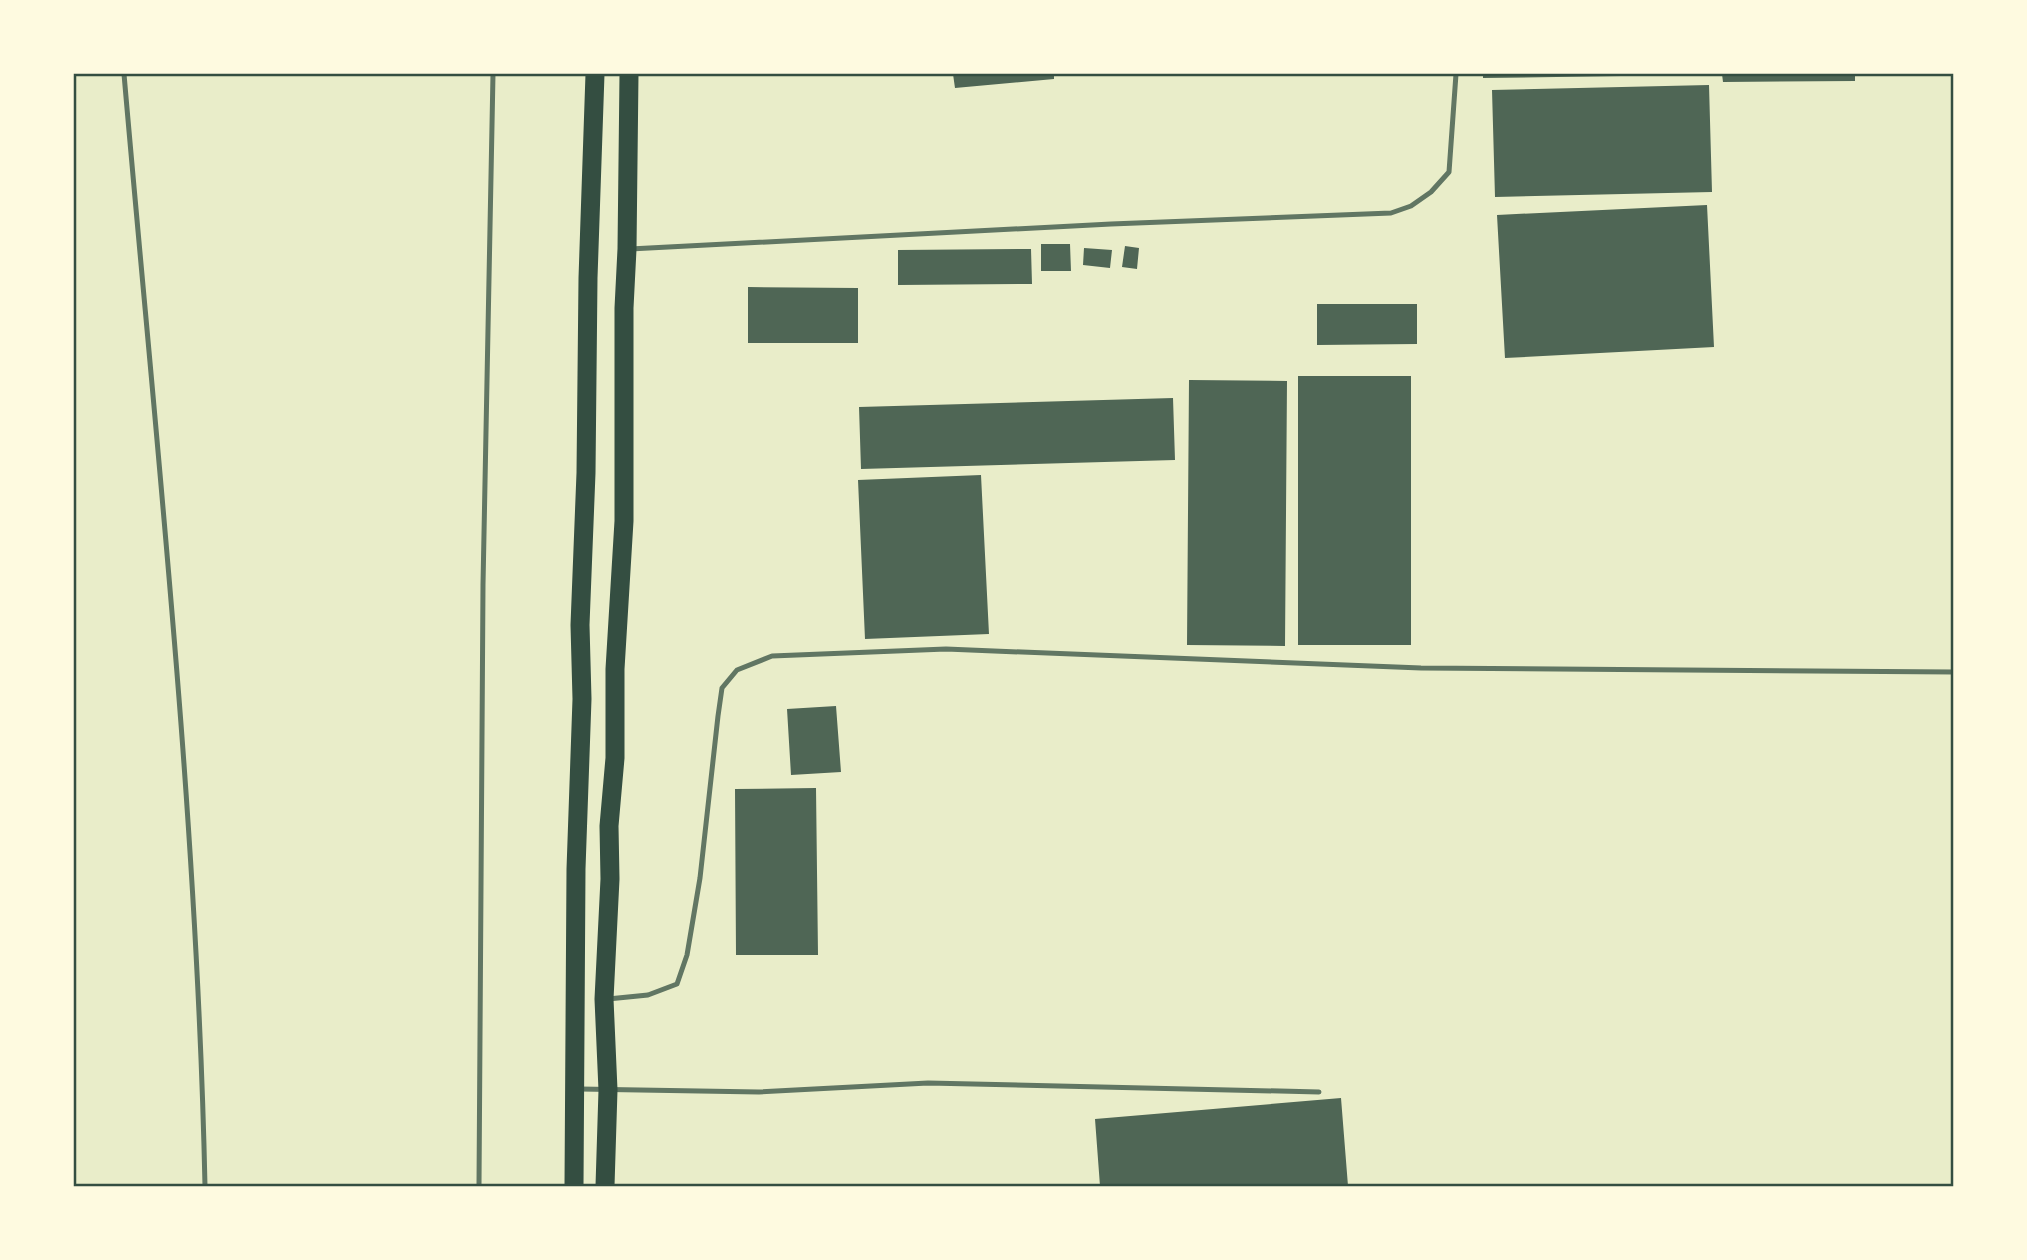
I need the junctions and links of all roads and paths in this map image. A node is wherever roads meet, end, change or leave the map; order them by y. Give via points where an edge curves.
1 (124, 74) edge
2 (493, 74) edge
3 (595, 74) edge
4 (629, 74) edge
5 (1456, 74) edge
6 (627, 249) junction
7 (1954, 672) edge
8 (604, 999) junction
9 (575, 1088) junction
10 (608, 1090) junction
11 (1319, 1093) dead end
12 (205, 1186) edge
13 (479, 1186) edge
14 (574, 1186) edge
15 (605, 1186) edge

1 - 12 lane via 183,745
2 - 13 lane
3 - 9 highway via 580,625
4 - 6 highway
5 - 6 lane via 1449,172 1431,192 1391,213
6 - 8 highway via 624,521
7 - 8 lane via 1422,668 946,649 772,656 737,670 722,688 700,878 687,955 677,984 648,995
8 - 10 highway
9 - 10 lane
9 - 14 highway
10 - 11 lane via 759,1092 928,1083
10 - 15 highway

